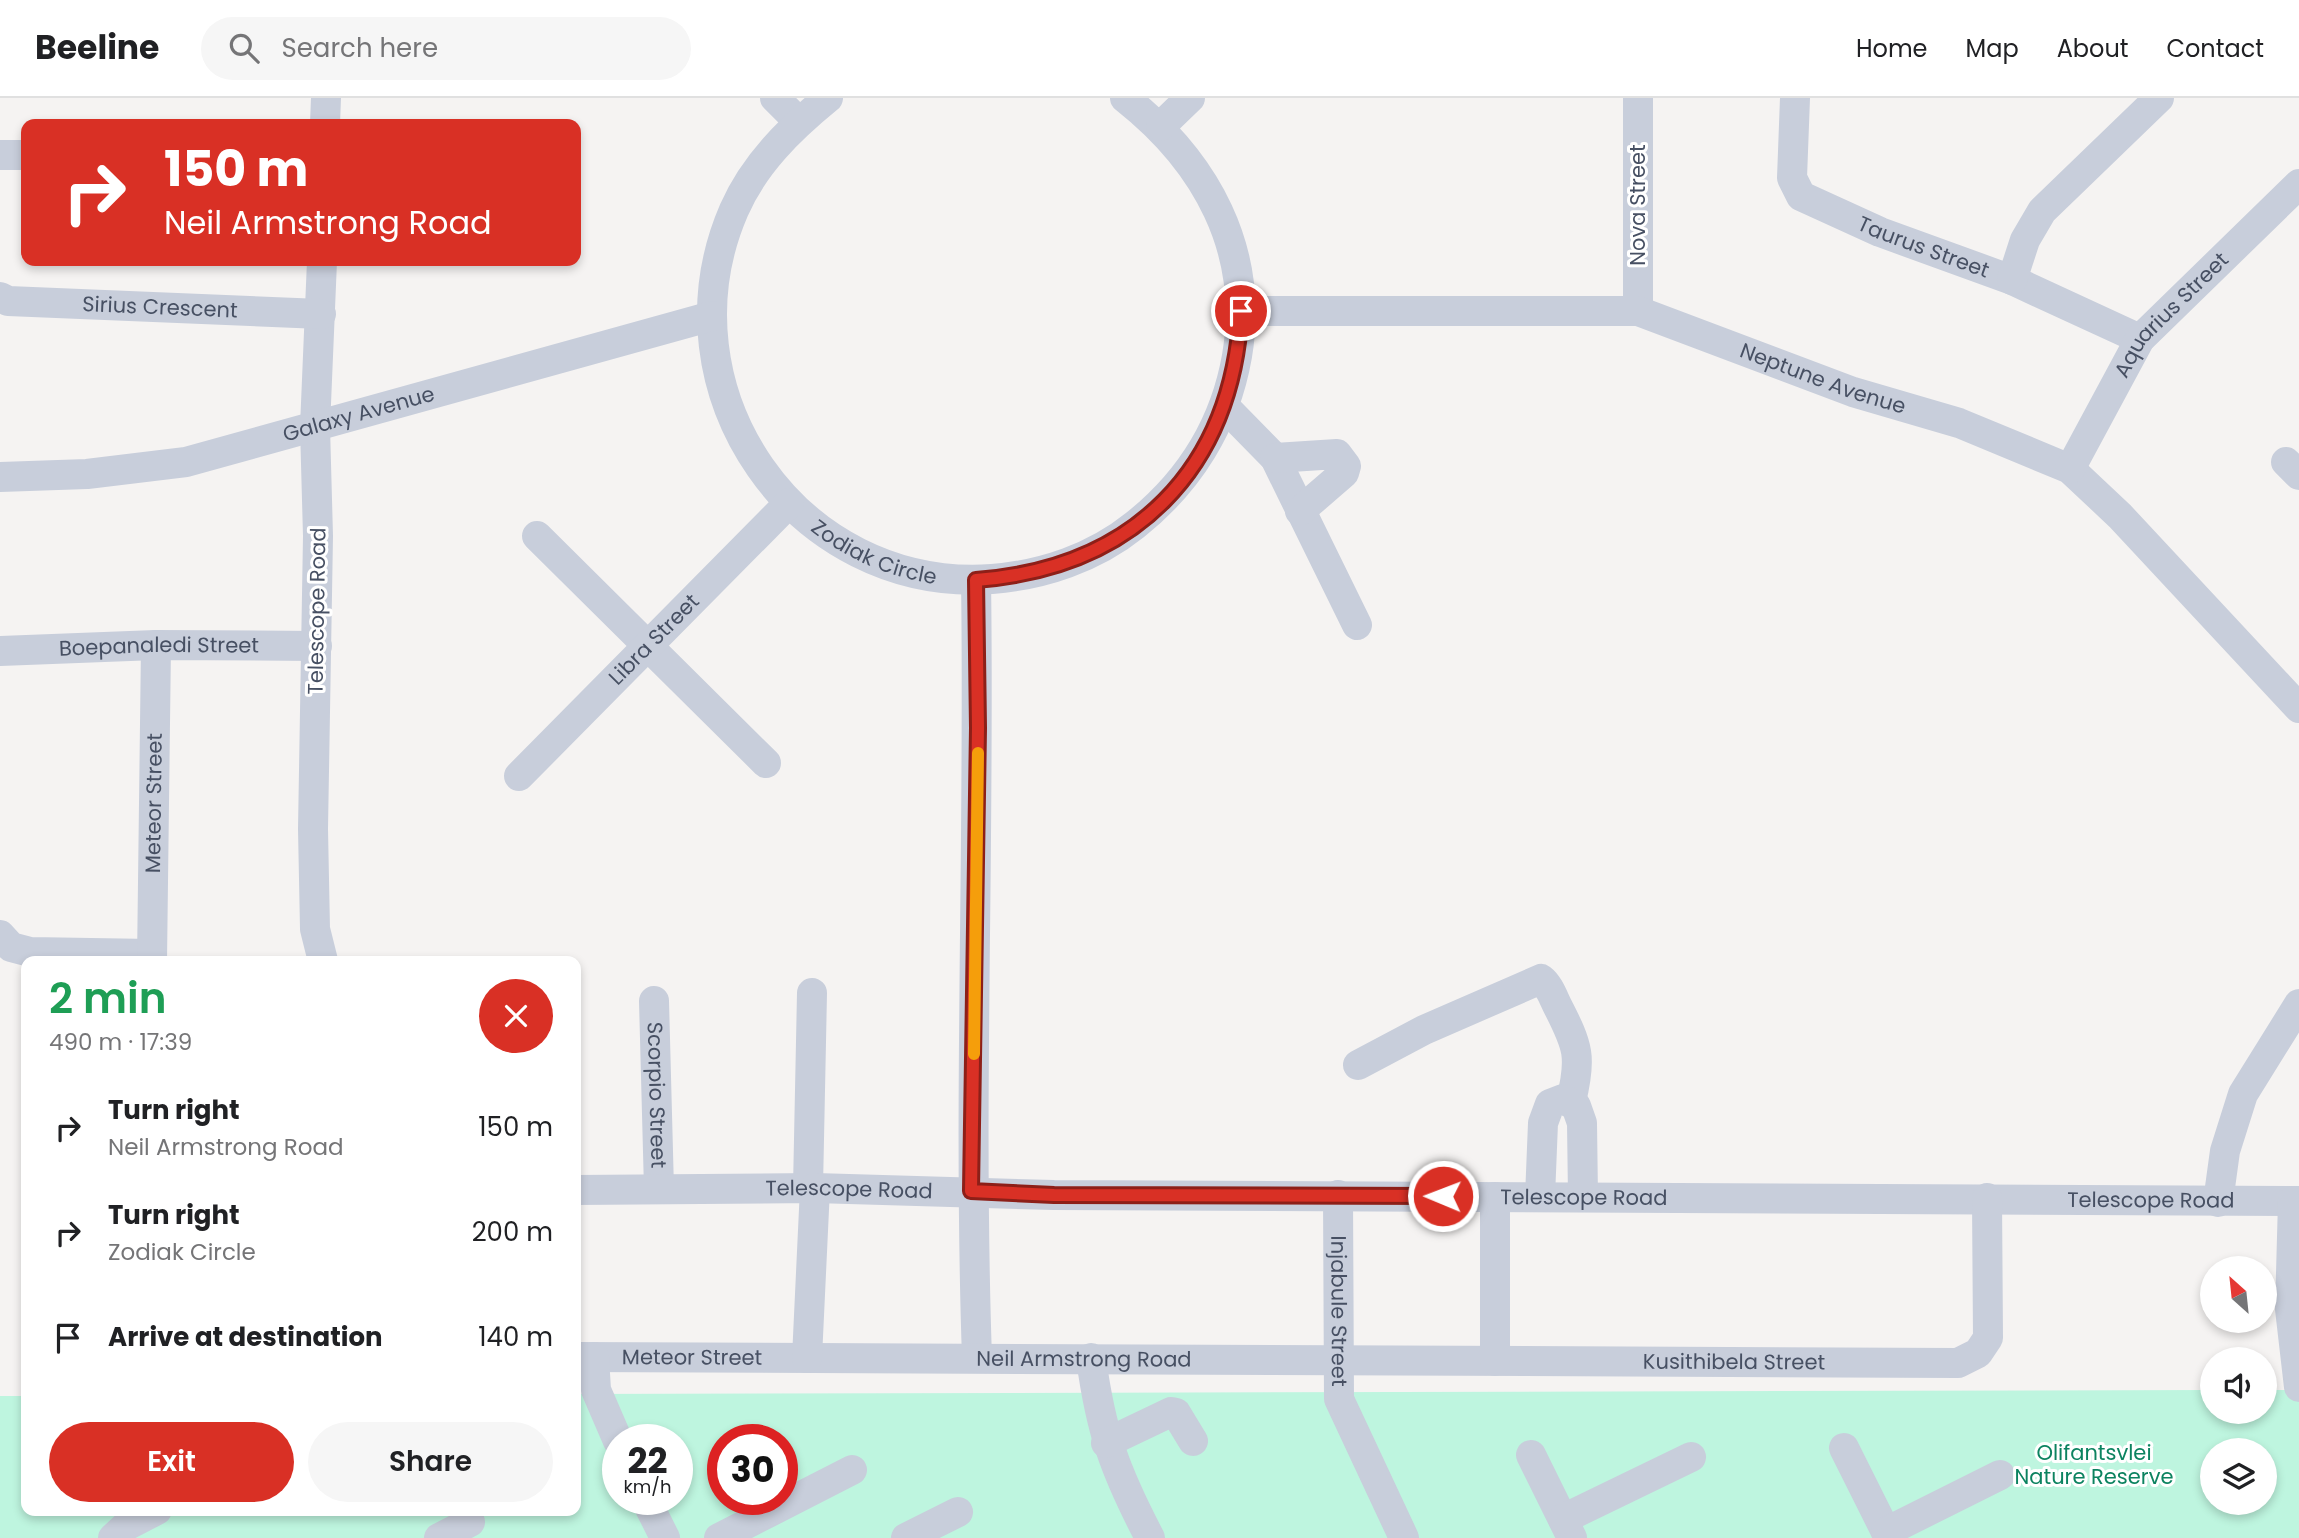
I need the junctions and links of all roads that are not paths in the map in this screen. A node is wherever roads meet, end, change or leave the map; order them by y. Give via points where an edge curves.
1 (326, 98) edge
2 (775, 98) edge
3 (828, 98) edge
4 (1125, 98) edge
5 (1190, 98) edge
6 (1638, 98) edge
7 (1795, 98) edge
8 (2159, 98) edge
9 (325, 119) edge
10 (799, 122) junction
11 (1161, 126) junction
12 (0, 155) edge
13 (21, 155) edge
14 (2299, 184) edge
15 (322, 266) edge
16 (2012, 280) junction
17 (0, 297) edge
18 (1241, 311) junction
19 (1638, 312) junction
20 (321, 314) junction
21 (712, 316) junction
22 (2140, 339) junction
23 (1224, 406) junction
24 (315, 427) junction
25 (1275, 458) junction
26 (2070, 469) junction
27 (0, 477) edge
28 (789, 503) junction
29 (1300, 511) junction
30 (537, 536) dead end
31 (976, 580) junction
32 (1357, 625) dead end
33 (156, 645) junction
34 (317, 646) junction
35 (648, 647) junction
36 (0, 651) edge
37 (2299, 708) edge
38 (766, 763) dead end
39 (519, 776) dead end
40 (0, 935) edge
41 (128, 956) edge
42 (152, 956) edge
43 (322, 956) edge
44 (812, 993) dead end
45 (654, 1001) dead end
46 (2299, 1004) edge
47 (1358, 1065) dead end
48 (1572, 1101) junction
49 (811, 1188) junction
50 (659, 1189) junction
51 (581, 1190) edge
52 (971, 1191) junction
53 (1338, 1195) junction
54 (1495, 1197) junction
55 (1540, 1197) junction
56 (1583, 1197) junction
57 (1987, 1198) junction
58 (2296, 1201) edge
59 (2218, 1202) junction
60 (585, 1357) edge
61 (807, 1358) junction
62 (976, 1358) junction
63 (1091, 1358) junction
64 (1495, 1361) junction
65 (1337, 1362) junction
66 (2299, 1387) edge
67 (611, 1424) edge
68 (1193, 1441) dead end
69 (1106, 1443) junction
70 (1844, 1448) dead end
71 (1531, 1455) dead end
72 (1691, 1457) dead end
73 (852, 1470) dead end
74 (2000, 1475) dead end
75 (958, 1512) dead end
76 (654, 1515) edge
77 (145, 1516) edge
78 (470, 1522) dead end
79 (1568, 1529) edge
80 (1887, 1535) edge
81 (113, 1538) edge
82 (439, 1538) edge
83 (665, 1538) edge
84 (719, 1538) edge
85 (906, 1538) edge
86 (1150, 1538) edge
87 (1404, 1538) edge

1 - 9 street
2 - 10 street
3 - 10 street, Zodiak Circle
4 - 11 street, Zodiak Circle
5 - 11 street
6 - 19 street, Nova Street
7 - 16 street, Taurus Street via 1791,178 1801,196 1880,232
8 - 16 street via 2042,211 2025,240
10 - 21 street, Zodiak Circle via 762,162 734,210 718,262
11 - 18 street, Zodiak Circle via 1194,166 1219,211 1235,260
12 - 13 street
14 - 22 street, Aquarius Street
15 - 20 street, Telescope Road
16 - 22 street, Taurus Street
17 - 20 street, Sirius Crescent via 8,301
18 - 19 street, Neptune Avenue
18 - 23 street, Zodiak Circle via 1234,375
19 - 26 street, Neptune Avenue via 1853,393 1959,423
20 - 24 street, Telescope Road
21 - 24 street, Galaxy Avenue
21 - 28 street, Zodiak Circle via 716,368 731,417 755,463
22 - 26 street, Aquarius Street
23 - 25 street
23 - 31 street, Zodiak Circle via 1195,463 1175,488 1127,531 1060,565 1008,578
24 - 27 street, Galaxy Avenue via 150,468
24 - 34 street, Telescope Road
25 - 29 street
25 - 29 street via 1337,454 1346,466 1344,473
26 - 37 street, Neptune Avenue via 2120,516
28 - 31 street, Zodiak Circle via 824,532 874,560 941,578
28 - 35 street, Libra Street
29 - 32 street
30 - 35 street
31 - 52 street, Neil Armstrong Road
33 - 34 street, Boepanaledi Street
33 - 36 street, Boepanaledi Street
33 - 42 street, Meteor Street
34 - 43 street, Telescope Road via 313,904
35 - 38 street
35 - 39 street, Libra Street
40 - 41 street via 11,947 30,952
44 - 49 street
45 - 50 street, Scorpio Street
46 - 59 street via 2243,1094 2225,1151
47 - 48 street via 1424,1030 1541,979 1577,1045
48 - 55 street via 1557,1100 1546,1110
48 - 56 street via 1582,1123
49 - 50 street, Telescope Road
49 - 52 street, Telescope Road
49 - 61 street
50 - 51 street, Telescope Road
52 - 53 street, Telescope Road
52 - 62 street, Neil Armstrong Road
53 - 54 street, Telescope Road
53 - 65 street, Injabule Street
54 - 55 street, Telescope Road
54 - 64 street
55 - 56 street, Telescope Road
56 - 57 street, Telescope Road
57 - 59 street, Telescope Road
57 - 64 street, Kusithibela Street via 1988,1338 1978,1353 1963,1362
58 - 59 street, Telescope Road
58 - 66 street via 2290,1310
60 - 61 street, Meteor Street
60 - 67 street
61 - 62 street, Meteor Street
62 - 63 street, Neil Armstrong Road
63 - 65 street, Neil Armstrong Road
63 - 69 street
64 - 65 street
65 - 87 street, Injabule Street via 1345,1416
68 - 69 street via 1171,1412
69 - 86 street
70 - 80 street
71 - 79 street
72 - 79 street
73 - 84 street
74 - 80 street
75 - 85 street
76 - 83 street
77 - 81 street
78 - 82 street

